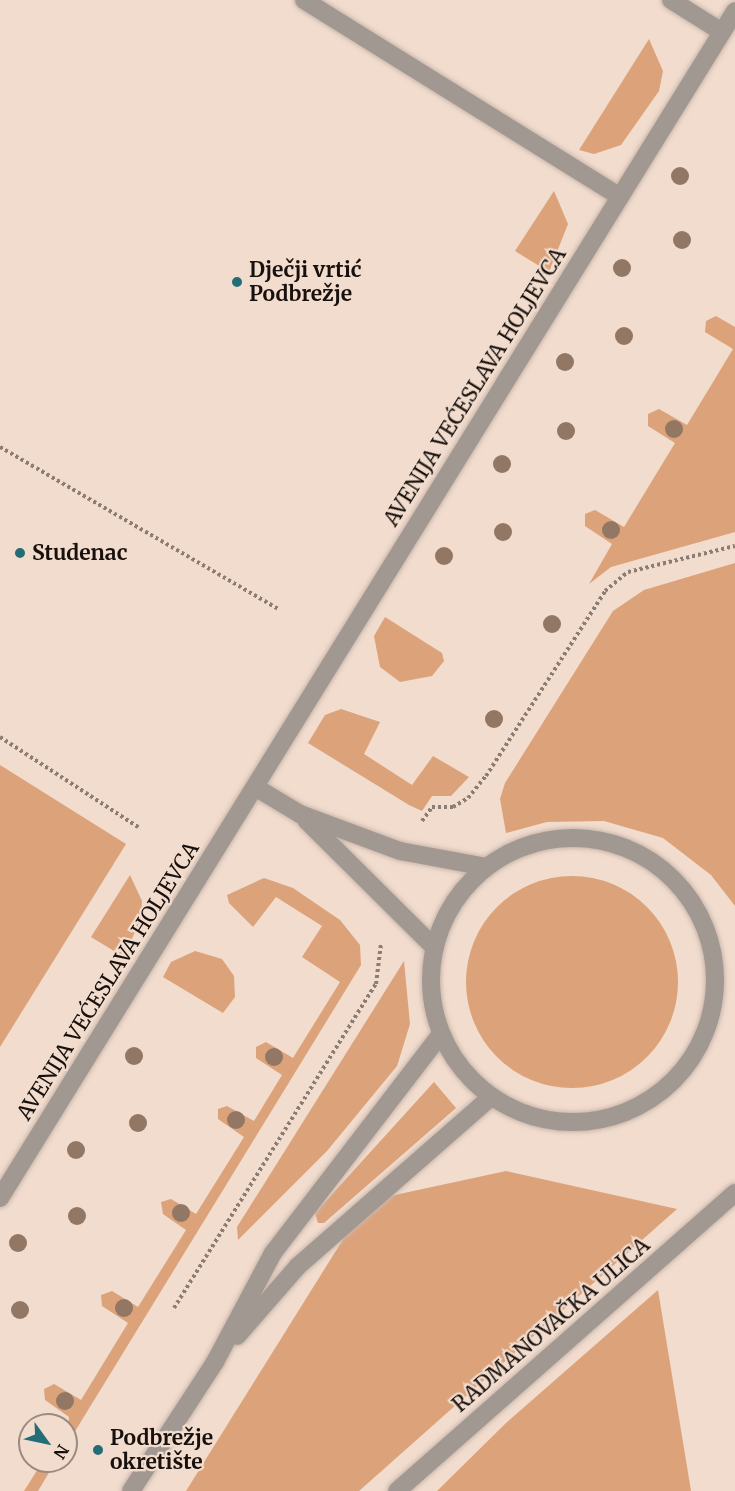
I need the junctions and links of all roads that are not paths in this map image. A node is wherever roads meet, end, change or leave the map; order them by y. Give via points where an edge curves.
1 (304, 0) edge
2 (671, 0) edge
3 (735, 11) edge
4 (722, 32) junction
5 (620, 197) junction
6 (255, 786) junction
7 (300, 814) junction
8 (486, 867) junction
9 (434, 946) junction
10 (439, 1037) junction
11 (491, 1097) junction
12 (735, 1193) edge
13 (0, 1198) edge
14 (215, 1362) junction
15 (131, 1491) edge
16 (397, 1491) edge

1 - 5 street
2 - 4 street
3 - 4 street, AVENIJA VEĆESLAVA HOLJEVCA
4 - 5 street, AVENIJA VEĆESLAVA HOLJEVCA
5 - 6 street, AVENIJA VEĆESLAVA HOLJEVCA
6 - 7 street
6 - 13 street, AVENIJA VEĆESLAVA HOLJEVCA
7 - 8 street via 400,851
7 - 9 street
8 - 9 street via 453,902
8 - 11 street via 529,844 577,837 624,846 666,871 697,908 714,953 715,992 700,1047 670,1086 630,1112 583,1124 534,1119
9 - 10 street via 430,994
10 - 11 street via 464,1073
10 - 14 street via 273,1253
11 - 14 street via 298,1266
12 - 16 street, RADMANOVAČKA ULICA
14 - 15 street

